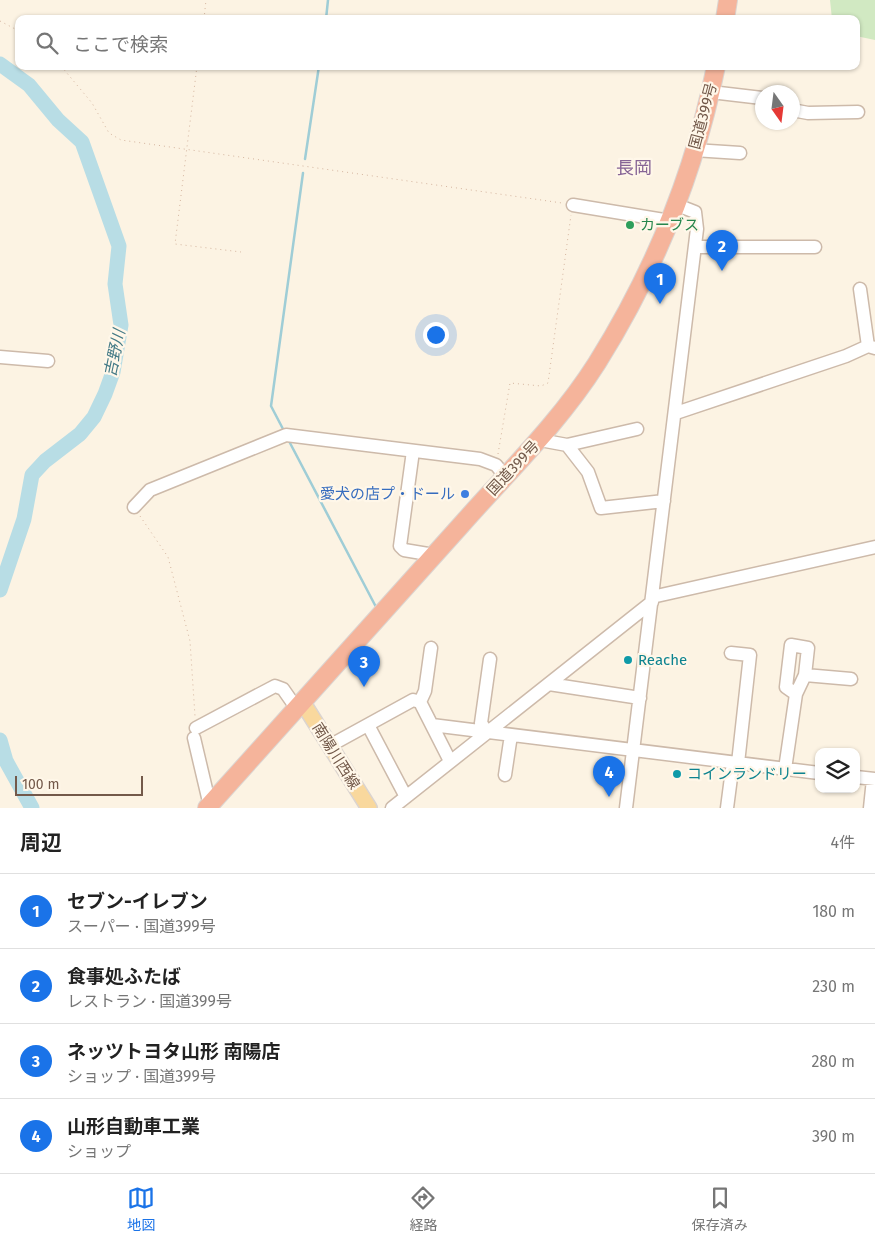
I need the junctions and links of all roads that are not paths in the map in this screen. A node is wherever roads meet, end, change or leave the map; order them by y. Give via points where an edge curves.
1 (728, 0) edge
2 (726, 15) edge
3 (715, 70) edge
4 (711, 92) junction
5 (755, 97) edge
6 (800, 112) edge
7 (858, 112) dead end
8 (694, 150) junction
9 (740, 153) dead end
10 (573, 205) road end
11 (677, 205) junction
12 (670, 221) junction
13 (695, 247) junction
14 (815, 247) dead end
15 (860, 289) dead end
16 (871, 347) edge
17 (0, 357) edge
18 (48, 361) dead end
19 (676, 413) junction
20 (637, 429) dead end
21 (540, 440) junction
22 (567, 445) junction
23 (413, 451) junction
24 (501, 470) junction
25 (664, 501) junction
26 (134, 508) road end
27 (875, 547) edge
28 (434, 555) junction
29 (652, 600) junction
30 (431, 648) dead end
31 (731, 653) dead end
32 (490, 659) dead end
33 (805, 675) junction
34 (851, 679) dead end
35 (549, 684) junction
36 (796, 694) junction
37 (640, 698) junction
38 (420, 702) junction
39 (300, 706) junction
40 (368, 725) junction
41 (432, 725) junction
42 (487, 732) junction
43 (511, 735) junction
44 (331, 745) junction
45 (633, 751) junction
46 (450, 761) junction
47 (735, 762) junction
48 (785, 769) junction
49 (815, 773) edge
50 (505, 775) dead end
51 (860, 777) edge
52 (874, 779) edge
53 (406, 797) junction
54 (208, 807) edge
55 (369, 808) edge
56 (392, 808) edge
57 (626, 808) edge
58 (727, 808) edge
59 (870, 808) edge

1 - 2 highway
3 - 4 highway, 国道399号
4 - 5 street
4 - 8 highway, 国道399号
6 - 7 street
8 - 9 street
8 - 11 highway, 国道399号
10 - 12 street
11 - 12 highway, 国道399号
11 - 13 street via 695,212
12 - 21 highway, 国道399号 via 597,363
13 - 14 street
13 - 19 street
15 - 16 street
16 - 19 street
17 - 18 street
19 - 25 street
20 - 22 street
21 - 22 street
21 - 24 highway, 国道399号
22 - 25 street via 588,472 601,508
23 - 24 street via 480,459
23 - 26 street via 286,435 150,490
23 - 28 street via 400,546 404,550
24 - 28 highway, 国道399号
25 - 29 street
27 - 29 street
28 - 39 highway, 国道399号
29 - 35 street
29 - 37 street
30 - 38 street via 425,691
31 - 47 street via 750,655
32 - 42 street via 481,723
33 - 34 street
33 - 36 street
33 - 36 street via 808,648 790,645 786,687
35 - 37 street
35 - 42 street
36 - 48 street
37 - 45 street
38 - 40 street via 413,700
38 - 41 street
39 - 44 main road, 南陽川西線
39 - 54 highway, 国道399号
39 - 54 street via 275,686 195,733
40 - 44 street
40 - 53 street
41 - 42 street
41 - 46 street
42 - 43 street
42 - 46 street
43 - 45 street
43 - 50 street
44 - 55 main road, 南陽川西線
45 - 47 street
45 - 57 street
46 - 53 street
47 - 48 street
47 - 58 street
48 - 49 street
51 - 52 street
52 - 59 street
53 - 56 street

